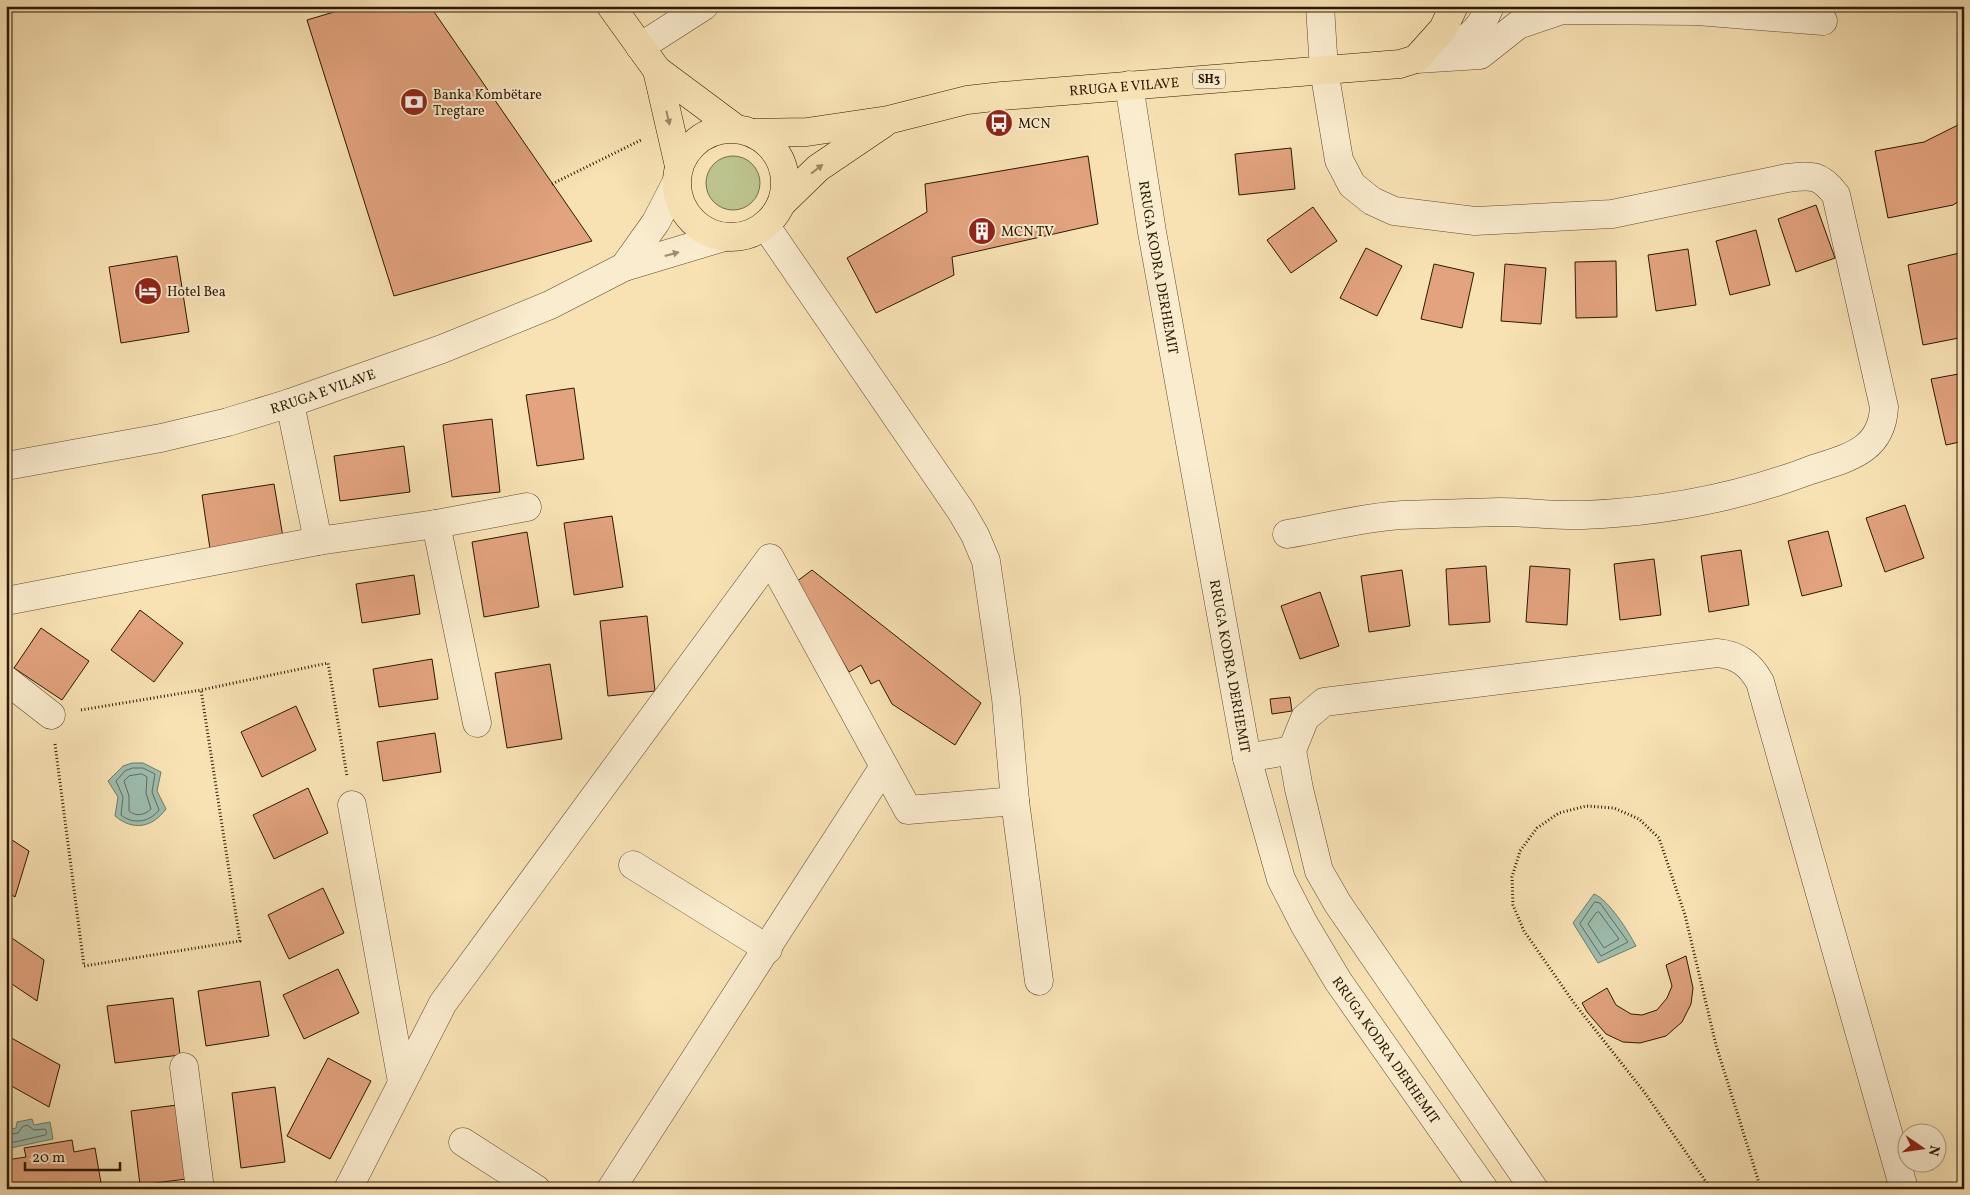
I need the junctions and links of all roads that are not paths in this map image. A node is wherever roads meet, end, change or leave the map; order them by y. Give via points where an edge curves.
1 (611, 6) edge
2 (704, 6) edge
3 (1320, 6) edge
4 (1454, 6) edge
5 (1490, 6) edge
6 (1823, 21) dead end
7 (640, 47) junction
8 (1416, 59) junction
9 (657, 70) junction
10 (1324, 70) junction
11 (1129, 85) junction
12 (888, 120) junction
13 (745, 131) junction
14 (678, 175) junction
15 (782, 203) junction
16 (765, 225) junction
17 (724, 237) junction
18 (624, 267) junction
19 (290, 402) junction
20 (6, 466) edge
21 (527, 507) dead end
22 (436, 524) junction
23 (1287, 534) dead end
24 (318, 541) junction
25 (6, 601) edge
26 (6, 680) edge
27 (52, 715) road end
28 (477, 723) dead end
29 (1292, 750) junction
30 (1247, 758) junction
31 (883, 768) junction
32 (1014, 801) junction
33 (352, 806) road end
34 (633, 865) dead end
35 (768, 949) junction
36 (1039, 981) dead end
37 (184, 1067) dead end
38 (402, 1082) junction
39 (463, 1142) dead end
40 (200, 1189) edge
41 (348, 1189) edge
42 (536, 1189) edge
43 (612, 1189) edge
44 (1484, 1189) edge
45 (1534, 1189) edge
46 (1904, 1189) edge

1 - 7 main road
2 - 7 street
3 - 10 street
4 - 8 main road via 1443,29
5 - 8 street via 1480,25 1465,41
6 - 8 street via 1697,11 1562,10 1518,26 1480,55
7 - 9 main road
8 - 10 main road, RRUGA E VILAVE / SH3 via 1400,64
9 - 13 main road
9 -> 14 main road
10 - 11 main road, RRUGA E VILAVE / SH3
10 - 23 street via 1339,160 1352,185 1372,201 1394,211 1475,220 1541,219 1612,214 1787,178 1814,176 1826,182 1836,195 1884,407 1883,423 1877,437 1866,448 1850,456 1790,478 1689,505 1583,516 1501,512 1400,515
11 - 12 main road, RRUGA E VILAVE / SH3 via 967,100
11 - 30 street, RRUGA KODRA DERHEMIT via 1152,232
12 - 13 main road, RRUGA E VILAVE / SH3 via 807,132
15 -> 12 main road, RRUGA E VILAVE / SH3 via 818,168
13 - 14 main road via 712,132 701,137 691,145
13 - 15 main road via 766,140 782,162 785,176
14 - 17 main road via 679,199 685,213 709,233
14 - 18 street, RRUGA E VILAVE via 656,222
15 - 16 main road
16 - 17 main road via 753,233
16 - 32 street via 975,535 986,561 1006,698
18 -> 17 street, RRUGA E VILAVE
18 - 19 street, RRUGA E VILAVE via 550,305
19 - 20 street, RRUGA E VILAVE via 228,422 161,438
19 - 24 street
21 - 22 street
22 - 24 street
22 - 28 street
24 - 25 street
26 - 27 street
29 - 30 street
29 - 45 street via 1319,871
29 - 46 street via 1304,718 1324,702 1717,652 1731,654 1744,661 1760,682
30 - 44 street, RRUGA KODRA DERHEMIT via 1281,879 1304,924 1338,981
31 - 32 street via 908,810
31 - 35 street
31 - 38 street via 770,558 443,1003
32 - 36 street
33 - 38 street
34 - 35 street
35 - 43 street
37 - 40 street
38 - 41 street
39 - 42 street

